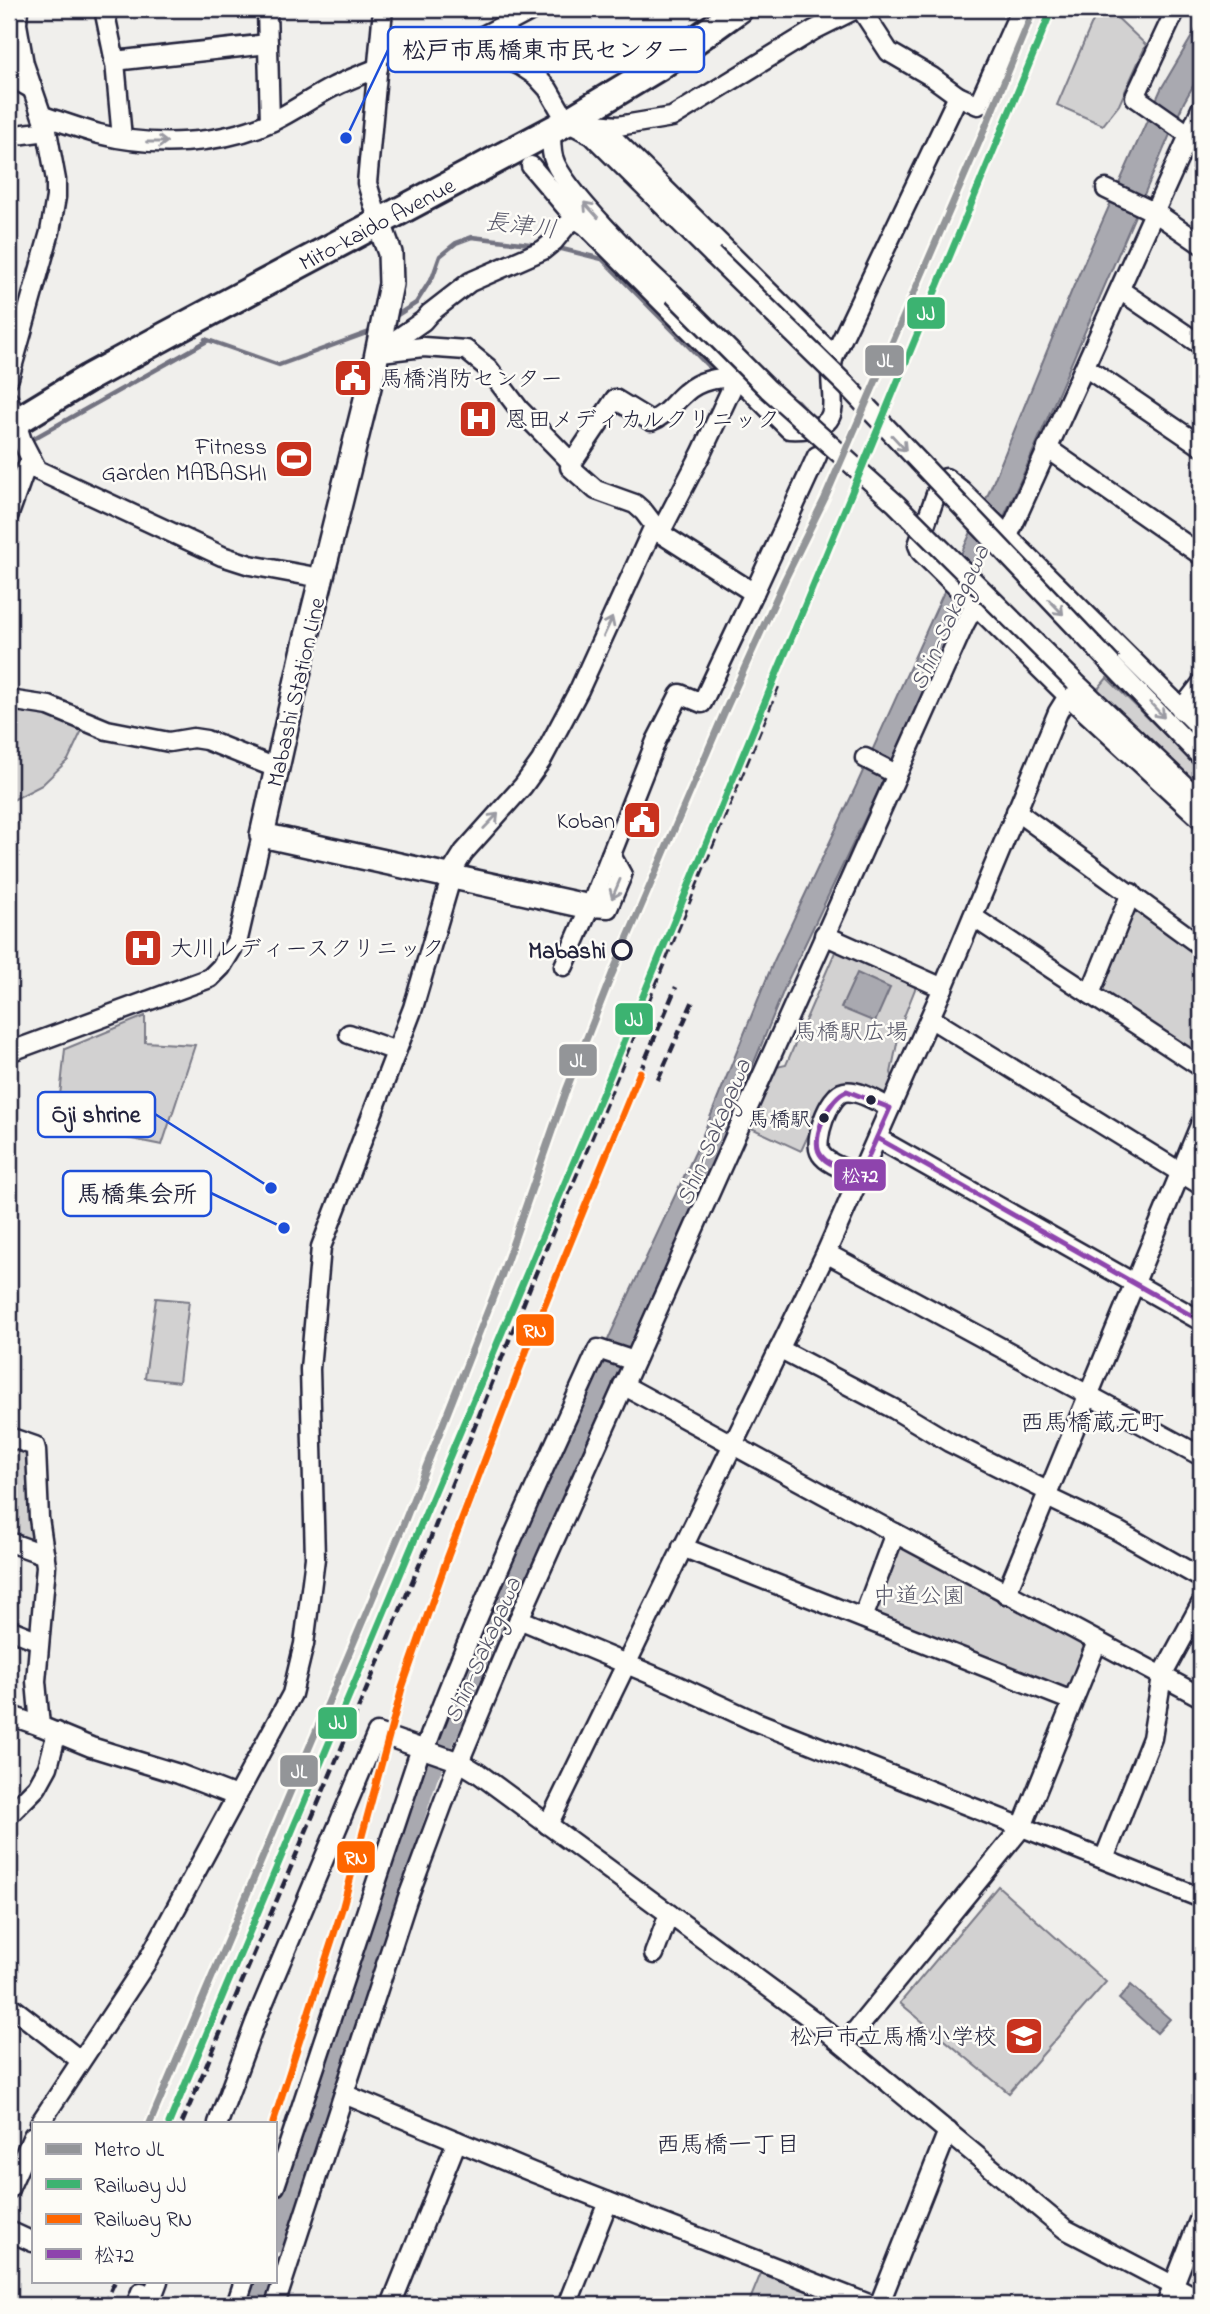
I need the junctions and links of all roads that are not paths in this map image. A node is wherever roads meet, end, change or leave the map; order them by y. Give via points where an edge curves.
1 (18, 9) edge
2 (104, 9) edge
3 (267, 9) edge
4 (383, 9) edge
5 (739, 9) edge
6 (856, 9) edge
7 (861, 9) edge
8 (1021, 9) edge
9 (1176, 9) edge
10 (528, 10) edge
11 (268, 44) junction
12 (476, 48) junction
13 (379, 60) junction
14 (114, 61) junction
15 (9, 76) edge
16 (32, 89) junction
17 (958, 96) junction
18 (1201, 109) edge
19 (270, 122) junction
20 (45, 123) junction
21 (559, 126) junction
22 (9, 136) edge
23 (122, 138) junction
24 (1195, 139) edge
25 (531, 166) dead end
26 (1106, 189) dead end
27 (1156, 213) junction
28 (576, 219) junction
29 (380, 223) junction
30 (1201, 244) edge
31 (1120, 290) junction
32 (379, 342) junction
33 (1201, 345) edge
34 (834, 356) junction
35 (1085, 367) junction
36 (737, 377) junction
37 (9, 378) edge
38 (19, 435) edge
39 (1201, 446) edge
40 (1047, 448) junction
41 (817, 456) dead end
42 (570, 467) dead end
43 (9, 514) edge
44 (657, 530) junction
45 (1008, 536) junction
46 (1201, 555) edge
47 (321, 578) junction
48 (754, 593) junction
49 (975, 605) junction
50 (1201, 684) edge
51 (1071, 689) junction
52 (9, 700) edge
53 (1181, 710) junction
54 (1201, 728) edge
55 (1201, 757) edge
56 (865, 758) dead end
57 (276, 768) junction
58 (896, 774) junction
59 (1201, 801) edge
60 (1016, 811) junction
61 (1201, 820) edge
62 (262, 835) junction
63 (451, 875) junction
64 (1131, 893) junction
65 (590, 907) junction
66 (973, 917) junction
67 (824, 934) junction
68 (1201, 946) edge
69 (564, 966) dead end
70 (943, 988) junction
71 (1090, 994) junction
72 (930, 1018) junction
73 (349, 1034) dead end
74 (396, 1051) junction
75 (9, 1052) edge
76 (1201, 1067) edge
77 (890, 1108) junction
78 (1201, 1124) edge
79 (877, 1138) junction
80 (1181, 1172) junction
81 (860, 1175) junction
82 (1201, 1185) edge
83 (826, 1253) junction
84 (1135, 1283) junction
85 (1201, 1321) edge
86 (779, 1349) junction
87 (634, 1361) junction
88 (623, 1385) junction
89 (1088, 1395) junction
90 (9, 1437) edge
91 (733, 1444) junction
92 (1201, 1456) edge
93 (1048, 1494) junction
94 (895, 1533) junction
95 (9, 1542) edge
96 (682, 1547) junction
97 (45, 1555) junction
98 (1201, 1578) edge
99 (1006, 1594) junction
100 (1201, 1604) edge
101 (863, 1618) junction
102 (519, 1619) junction
103 (9, 1629) edge
104 (39, 1641) junction
105 (1097, 1642) junction
106 (627, 1664) junction
107 (1162, 1676) junction
108 (1201, 1697) edge
109 (1072, 1701) junction
110 (9, 1715) edge
111 (49, 1729) junction
112 (423, 1749) junction
113 (456, 1761) junction
114 (236, 1796) junction
115 (9, 1815) edge
116 (548, 1825) junction
117 (1022, 1827) junction
118 (1104, 1858) junction
119 (1201, 1898) edge
120 (669, 1914) junction
121 (654, 1954) dead end
122 (9, 2005) edge
123 (844, 2045) junction
124 (80, 2060) junction
125 (344, 2094) junction
126 (41, 2122) edge
127 (218, 2122) edge
128 (948, 2131) junction
129 (32, 2138) edge
130 (457, 2141) junction
131 (276, 2183) edge
132 (9, 2189) edge
133 (608, 2202) junction
134 (1201, 2215) edge
135 (9, 2231) edge
136 (32, 2242) edge
137 (244, 2282) edge
138 (1174, 2286) junction
139 (1201, 2300) edge
140 (236, 2305) edge
141 (275, 2305) edge
142 (391, 2305) edge
143 (567, 2305) edge
144 (871, 2305) edge
145 (879, 2305) edge
146 (1166, 2305) edge

1 - 16 street via 20,41
2 - 14 street
3 - 11 street
4 - 13 street
5 - 21 highway, Mito-kaido Avenue via 660,66
6 - 21 street via 672,117 618,126
7 - 17 street via 890,52
8 - 17 street via 978,105
9 - 24 street via 1135,97
10 - 12 street via 481,37
11 - 14 street
11 - 19 street
12 - 13 street
12 - 21 street via 536,76 558,104
13 - 19 street
13 - 29 street via 367,183
14 - 23 street
15 - 16 street
16 - 20 street
17 - 34 street
18 - 24 street
23 -> 19 street via 151,143 196,140
20 - 22 street
20 - 23 street
20 - 37 street via 56,180 55,208
21 - 29 highway, Mito-kaido Avenue
21 - 34 street via 600,130 612,137
51 -> 21 street, bridge via 896,504 768,389 642,265 553,158
21 -> 55 street, bridge via 592,135 848,387
24 - 27 street
25 - 28 street
26 - 27 street
27 - 30 street
27 - 31 street
28 - 32 street via 548,246 470,282 423,321
28 - 36 street
29 - 32 main road, Mabashi Station Line via 392,268
29 - 38 highway, Mito-kaido Avenue via 167,335
31 - 33 street
31 - 35 street
32 - 36 street via 466,350 488,368 572,463 615,399 651,421 661,418 698,383
32 - 47 main road, Mabashi Station Line
34 - 36 street via 831,413 818,428 789,429
35 - 39 street
35 - 40 street
36 - 44 street via 701,454
38 - 43 street via 23,475
38 - 47 street via 37,470 56,480 222,556
40 - 45 street
40 - 46 street
41 - 48 street
42 - 44 street via 596,490 635,505
44 - 48 street
63 -> 44 street via 464,852 541,761
45 - 49 street via 946,478 941,480 918,545
45 - 53 street
47 - 57 main road, Mabashi Station Line
48 - 65 street via 702,703 680,694 656,741
49 - 51 street
49 - 58 street
50 - 53 street
51 - 59 street
51 - 60 street
51 - 61 street
52 - 57 street via 49,706 107,730 169,742 206,740
53 - 54 street
56 - 58 street
57 - 62 main road, Mabashi Station Line
58 - 67 street
60 - 64 street
60 - 66 street
62 - 63 main road
62 - 75 street via 238,939 210,978
63 - 65 main road
63 - 74 street
64 - 68 street
64 - 71 street
65 - 69 street
66 - 70 street
66 - 71 street
67 - 70 street
67 - 87 street
70 - 72 street
71 - 76 street
72 - 77 street
72 - 80 street
73 - 74 street
74 - 114 street via 326,1230 317,1269 310,1369 315,1558 300,1668 292,1694
77 - 79 street
77 - 81 street via 854,1092 839,1093 834,1099 818,1136 819,1152
78 - 80 street
79 - 81 street
79 - 84 street
80 - 82 street
80 - 84 street
81 - 83 street
83 - 86 street
83 - 89 street
84 - 85 street
84 - 89 street
86 - 91 street
86 - 93 street
87 - 88 street
87 - 112 street via 598,1349 502,1559
88 - 91 street
88 - 102 street
89 - 92 street
89 - 93 street
90 - 97 street via 35,1446
91 - 94 street
91 - 96 street
93 - 98 street
93 - 99 street
94 - 99 street
94 - 101 street
95 - 97 street
96 - 101 street
96 - 106 street
97 - 104 street
99 - 105 street
100 - 107 street
101 - 109 street
102 - 106 street
102 - 113 street
103 - 104 street
104 - 111 street via 36,1681
105 - 107 street
105 - 109 street
106 - 116 street
106 - 117 street via 754,1721
107 - 108 street
107 - 118 street via 1152,1738
109 - 117 street
110 - 111 street
111 - 114 street
111 - 115 street via 48,1766 37,1787
112 - 113 street
112 - 127 street via 377,1733
112 - 131 street
113 - 116 street
113 - 125 street
114 - 124 street via 148,1960
116 - 120 street
117 - 118 street
117 - 123 street
118 - 119 street
120 - 121 street
120 - 123 street
122 - 124 street
123 - 128 street
124 - 126 street
125 - 130 street
125 - 141 street
128 - 138 street via 1065,2229
128 - 145 street
129 - 132 street
130 - 133 street
130 - 142 street
133 - 143 street
133 - 144 street
134 - 138 street
135 - 136 street
137 - 140 street
138 - 139 street
138 - 146 street

